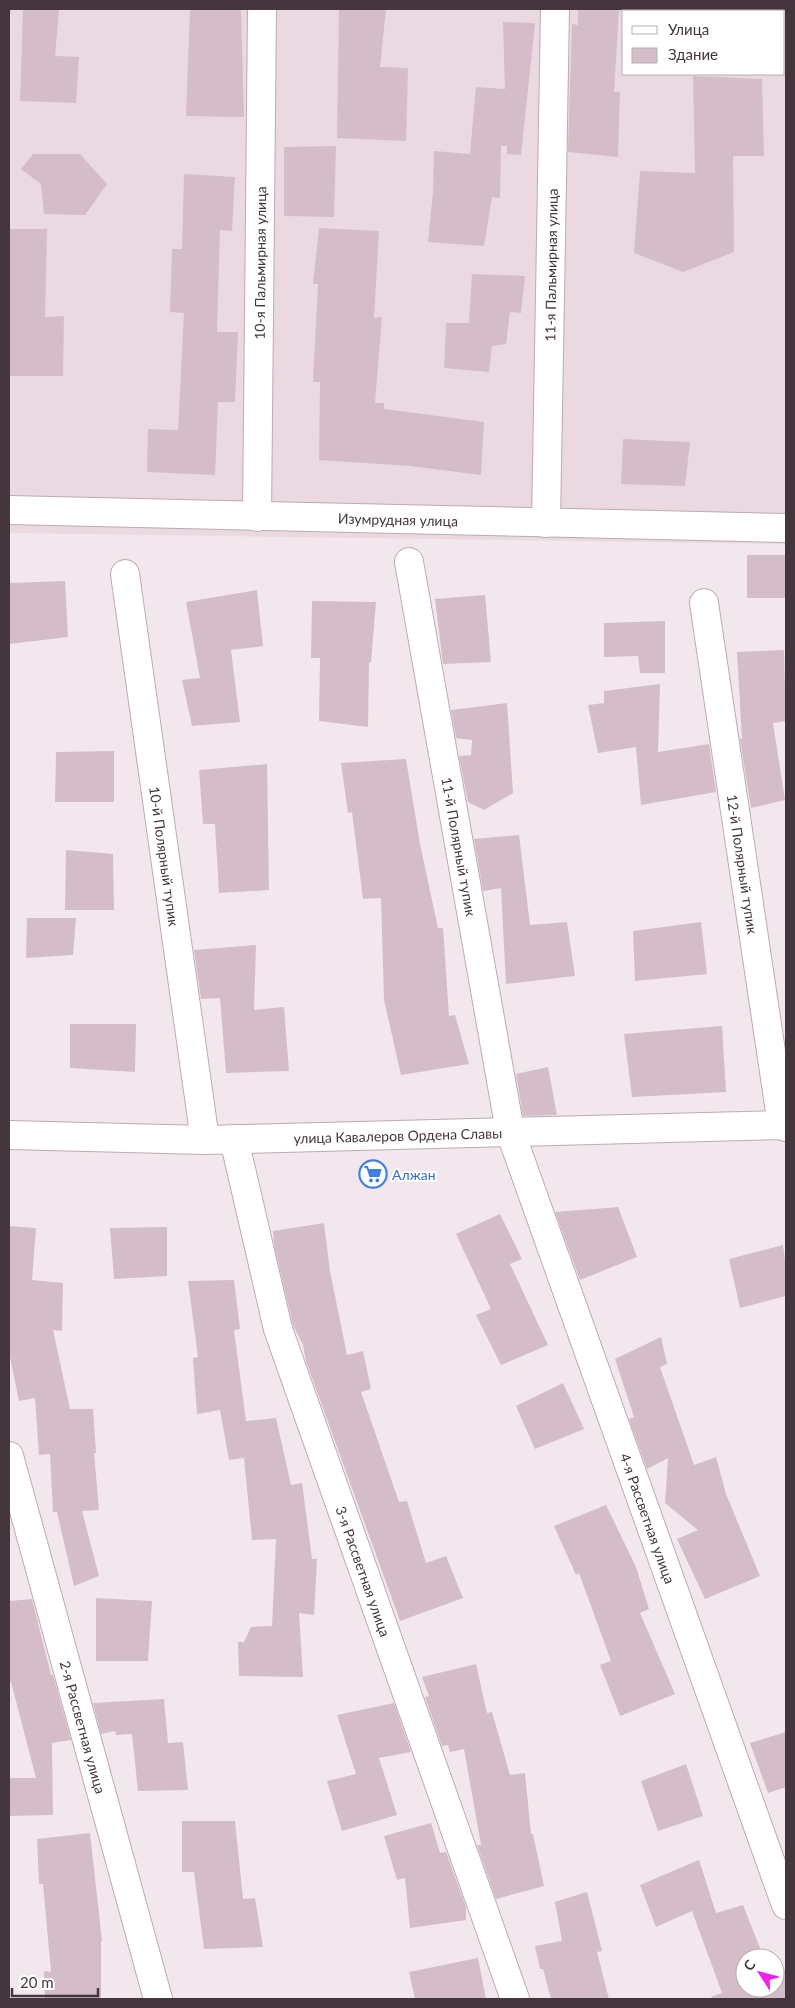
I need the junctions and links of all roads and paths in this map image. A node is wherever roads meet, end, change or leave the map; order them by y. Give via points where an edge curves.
1 (262, 9) edge
2 (556, 9) edge
3 (9, 510) edge
4 (257, 517) junction
5 (546, 523) junction
6 (786, 528) edge
7 (409, 562) dead end
8 (125, 574) dead end
9 (704, 603) dead end
10 (784, 1126) edge
11 (510, 1131) junction
12 (9, 1135) edge
13 (234, 1139) junction
14 (205, 1140) junction
15 (9, 1456) edge
16 (786, 1904) edge
17 (158, 1999) edge
18 (515, 1999) edge

1 - 4 street, 10-я Пальмирная улица
2 - 5 street, 11-я Пальмирная улица
3 - 4 street, Изумрудная улица
4 - 5 street, Изумрудная улица
5 - 6 street, Изумрудная улица
7 - 11 street, 11-й Полярный тупик
8 - 14 street, 10-й Полярный тупик
9 - 10 street, 12-й Полярный тупик
10 - 11 street, улица Кавалеров Ордена Славы
11 - 13 street, улица Кавалеров Ордена Славы
11 - 16 street, 4-я Рассветная улица
12 - 14 street, улица Кавалеров Ордена Славы
13 - 14 street, улица Кавалеров Ордена Славы
13 - 18 street, 3-я Рассветная улица via 278,1329
15 - 17 street, 2-я Рассветная улица

